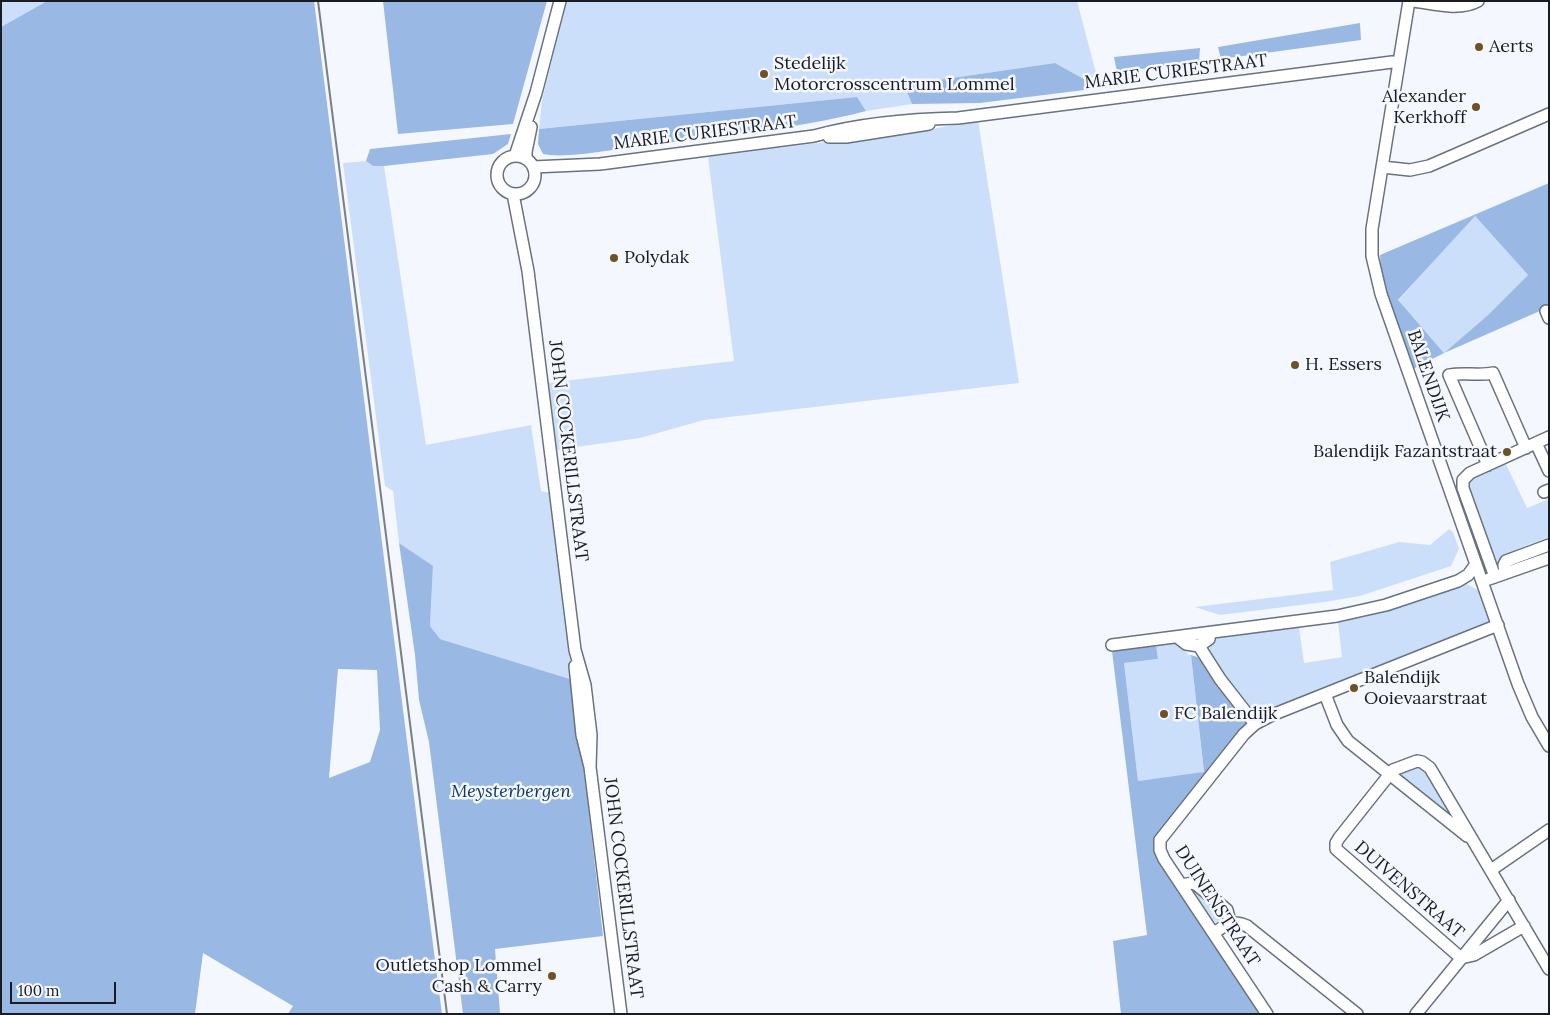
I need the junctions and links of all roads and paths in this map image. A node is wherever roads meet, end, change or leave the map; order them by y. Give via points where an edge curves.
1 (560, 1) edge
2 (1409, 1) edge
3 (1414, 1) edge
4 (1478, 1) edge
5 (1399, 63) junction
6 (1549, 114) edge
7 (528, 165) junction
8 (1382, 167) junction
9 (518, 194) junction
10 (1549, 437) edge
11 (1531, 445) junction
12 (1488, 465) junction
13 (1549, 471) edge
14 (1446, 480) junction
15 (1463, 480) junction
16 (1549, 544) edge
17 (1549, 558) edge
18 (1476, 564) junction
19 (1500, 575) junction
20 (1482, 582) junction
21 (1498, 625) junction
22 (1210, 633) junction
23 (1177, 637) junction
24 (1112, 645) dead end
25 (1199, 646) junction
26 (1326, 694) junction
27 (1255, 724) junction
28 (1549, 746) edge
29 (1390, 774) junction
30 (1549, 830) edge
31 (1473, 841) junction
32 (1491, 870) junction
33 (1182, 885) junction
34 (1508, 900) junction
35 (1230, 922) junction
36 (1524, 926) junction
37 (1214, 933) junction
38 (1461, 958) junction
39 (1549, 969) edge
40 (621, 1014) edge
41 (1268, 1014) edge
42 (1357, 1014) edge
43 (1416, 1014) edge

1 - 7 street via 536,93 526,152
2 - 5 street, BALENDIJK
3 - 4 street via 1462,6
5 - 7 street, MARIE CURIESTRAAT via 958,118 845,128 814,136 600,164
5 - 8 street, BALENDIJK
6 - 8 street via 1429,166 1410,170
7 - 9 street via 529,190
7 - 9 street via 504,161 500,165 497,177 502,188
8 - 14 street, BALENDIJK via 1372,229 1374,268
9 - 40 street, JOHN COCKERILLSTRAAT via 575,650 586,694 591,736 590,767
10 - 11 street
11 - 12 street
11 - 12 street via 1493,373 1449,375
11 - 13 street
12 - 15 street
14 - 15 street
14 - 18 street, BALENDIJK
15 - 19 street via 1463,488
16 - 19 street via 1506,561
17 - 19 street
18 - 20 street, BALENDIJK
18 - 22 street via 1468,575 1458,581 1386,605 1312,620
19 - 20 street
20 - 21 street, BALENDIJK
21 - 26 street, DUINENSTRAAT
21 - 28 street, BALENDIJK via 1518,684
22 - 23 street
22 - 25 street via 1209,639
23 - 24 street
23 - 25 street via 1186,644
25 - 27 street
26 - 27 street, DUINENSTRAAT
26 - 29 street via 1343,735
27 - 33 street, DUINENSTRAAT via 1160,840 1160,850
29 - 31 street
29 - 31 street via 1412,762 1426,765
29 - 38 street, DUIVENSTRAAT via 1339,838 1336,849
30 - 32 street
31 - 32 street
32 - 34 street
33 - 35 street via 1197,885 1227,910
33 - 37 street, DUINENSTRAAT
34 - 36 street
34 - 38 street
35 - 37 street
35 - 42 street via 1247,926
36 - 38 street via 1474,955
36 - 39 street
37 - 41 street, DUINENSTRAAT
38 - 43 street

